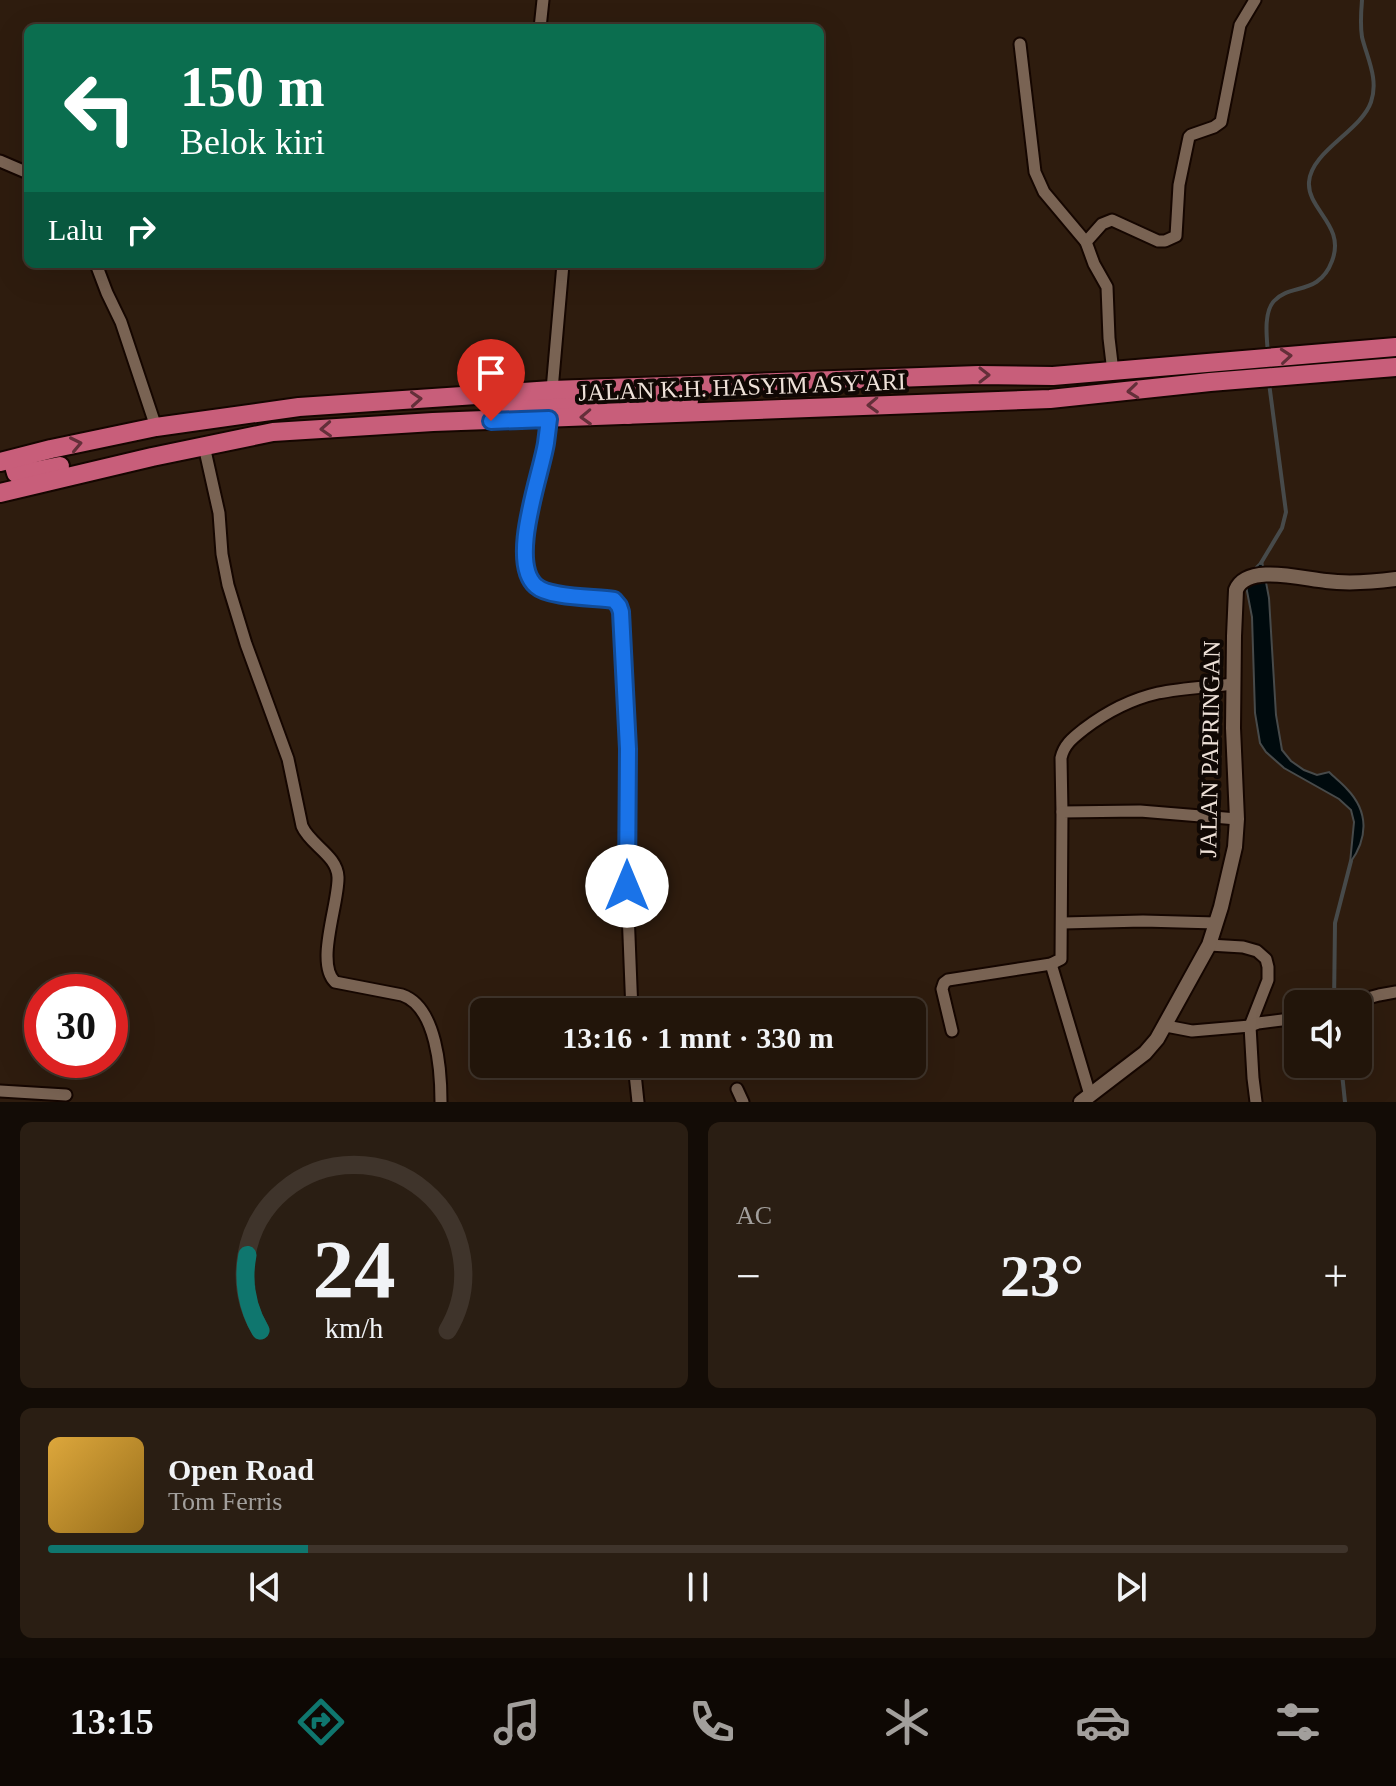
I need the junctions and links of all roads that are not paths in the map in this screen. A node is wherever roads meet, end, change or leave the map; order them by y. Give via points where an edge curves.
1 (543, 0) edge
2 (1255, 0) edge
3 (540, 24) edge
4 (1020, 44) dead end
5 (0, 161) edge
6 (24, 171) edge
7 (1086, 242) junction
8 (98, 268) edge
9 (563, 268) edge
10 (1396, 347) edge
11 (1396, 367) edge
12 (1113, 372) junction
13 (670, 386) junction
14 (552, 390) junction
15 (481, 395) junction
16 (793, 409) junction
17 (628, 415) junction
18 (549, 419) junction
19 (156, 427) junction
20 (204, 446) junction
21 (28, 455) junction
22 (152, 457) junction
23 (0, 462) edge
24 (0, 477) edge
25 (0, 491) edge
26 (1396, 579) edge
27 (1233, 684) junction
28 (1062, 812) junction
29 (1237, 819) junction
30 (1063, 923) junction
31 (1216, 923) junction
32 (1209, 945) junction
33 (1051, 964) junction
34 (1396, 992) edge
35 (1372, 997) edge
36 (631, 998) edge
37 (1284, 1020) edge
38 (1166, 1026) junction
39 (1250, 1026) junction
40 (952, 1031) dead end
41 (635, 1078) edge
42 (737, 1089) dead end
43 (0, 1091) edge
44 (66, 1095) dead end
45 (1086, 1098) edge
46 (441, 1102) edge
47 (638, 1102) edge
48 (743, 1102) edge
49 (1256, 1102) edge

1 - 3 street
2 - 7 street via 1240,25 1221,122 1189,137 1176,236 1158,241 1112,220
4 - 7 street via 1035,172 1044,192
5 - 6 street
7 - 12 street via 1107,287
8 - 19 street
9 - 14 street
12 -> 10 highway, JALAN K.H. HASYIM ASY'ARI
11 -> 16 highway, JALAN K.H. HASYIM ASY'ARI via 1050,399
13 -> 12 highway, JALAN K.H. HASYIM ASY'ARI
13 - 14 highway, JALAN K.H. HASYIM ASY'ARI
13 - 16 highway via 655,392 656,399 772,400
14 - 15 highway, JALAN K.H. HASYIM ASY'ARI
15 - 17 highway via 504,405 642,401 643,410
19 -> 15 highway, JALAN K.H. HASYIM ASY'ARI via 299,407
16 - 17 highway, JALAN K.H. HASYIM ASY'ARI
17 -> 18 highway, JALAN K.H. HASYIM ASY'ARI
18 -> 20 highway, JALAN K.H. HASYIM ASY'ARI via 273,432
18 - 36 street via 524,557 535,586 542,590 614,600 621,612
21 -> 19 highway, JALAN K.H. HASYIM ASY'ARI
20 - 22 highway, JALAN K.H. HASYIM ASY'ARI
20 - 46 street via 232,602 288,759 302,826 337,869 329,974 335,982 402,995 418,1005 436,1051
21 - 22 highway via 14,466 16,473 130,452
21 - 23 highway, JALAN K.H. HASYIM ASY'ARI
22 - 25 highway, JALAN K.H. HASYIM ASY'ARI
24 - 25 highway via 6,484
26 - 27 street, JALAN PAPRINGAN via 1355,583 1275,575 1246,578 1236,590
27 - 28 street via 1132,701 1074,737 1061,758
27 - 29 street, JALAN PAPRINGAN
28 - 29 street via 1140,811
28 - 30 street
29 - 31 street, JALAN PAPRINGAN via 1232,865
30 - 31 street
30 - 33 street via 1063,955
31 - 32 street, JALAN PAPRINGAN
32 - 38 street, JALAN PAPRINGAN
32 - 39 street via 1243,947 1266,959 1268,980
33 - 40 street via 948,980 942,989
33 - 45 street
34 - 35 street
37 - 39 street
38 - 39 street via 1192,1031
38 - 45 street, JALAN PAPRINGAN via 1145,1053
39 - 49 street
41 - 47 street
42 - 48 street
43 - 44 street

